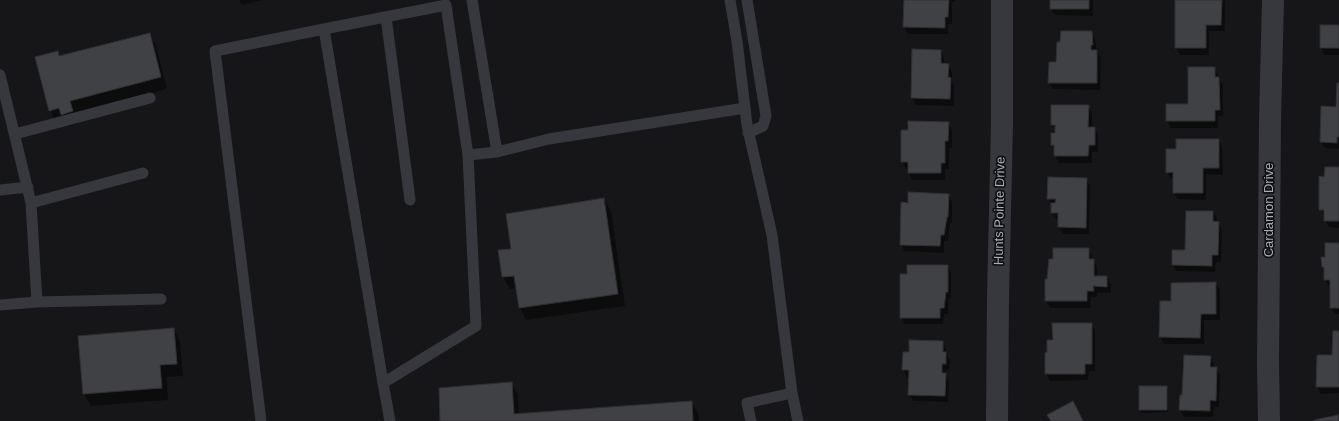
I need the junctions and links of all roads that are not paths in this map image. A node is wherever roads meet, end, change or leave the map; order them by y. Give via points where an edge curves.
1 (472, 0) edge
2 (730, 0) edge
3 (747, 0) edge
4 (1002, 0) edge
5 (1273, 0) edge
6 (386, 17) junction
7 (324, 29) junction
8 (0, 75) edge
9 (150, 98) dead end
10 (745, 108) junction
11 (748, 133) junction
12 (15, 134) junction
13 (497, 152) junction
14 (468, 155) junction
15 (143, 173) dead end
16 (28, 186) junction
17 (0, 190) edge
18 (410, 200) dead end
19 (31, 203) junction
20 (161, 299) dead end
21 (37, 302) junction
22 (0, 305) edge
23 (383, 383) junction
24 (792, 393) junction
25 (262, 421) edge
26 (390, 421) edge
27 (751, 421) edge
28 (798, 421) edge
29 (997, 421) edge
30 (1269, 421) edge

1 - 13 lane
2 - 10 lane
3 - 11 lane via 766,116 763,126
4 - 29 street, Hunts Pointe Drive
5 - 30 street, Cardamon Drive
6 - 7 lane
6 - 14 lane via 446,6
6 - 18 lane
7 - 23 lane
7 - 25 lane via 215,51
8 - 12 lane
9 - 12 lane
10 - 11 lane
10 - 13 lane via 550,139
11 - 24 lane via 772,235
12 - 16 lane
13 - 14 lane
14 - 23 lane via 476,326
15 - 19 lane
16 - 17 lane
16 - 19 lane
19 - 21 lane
20 - 21 lane
21 - 22 lane
23 - 26 lane
24 - 27 lane via 747,403
24 - 28 lane

